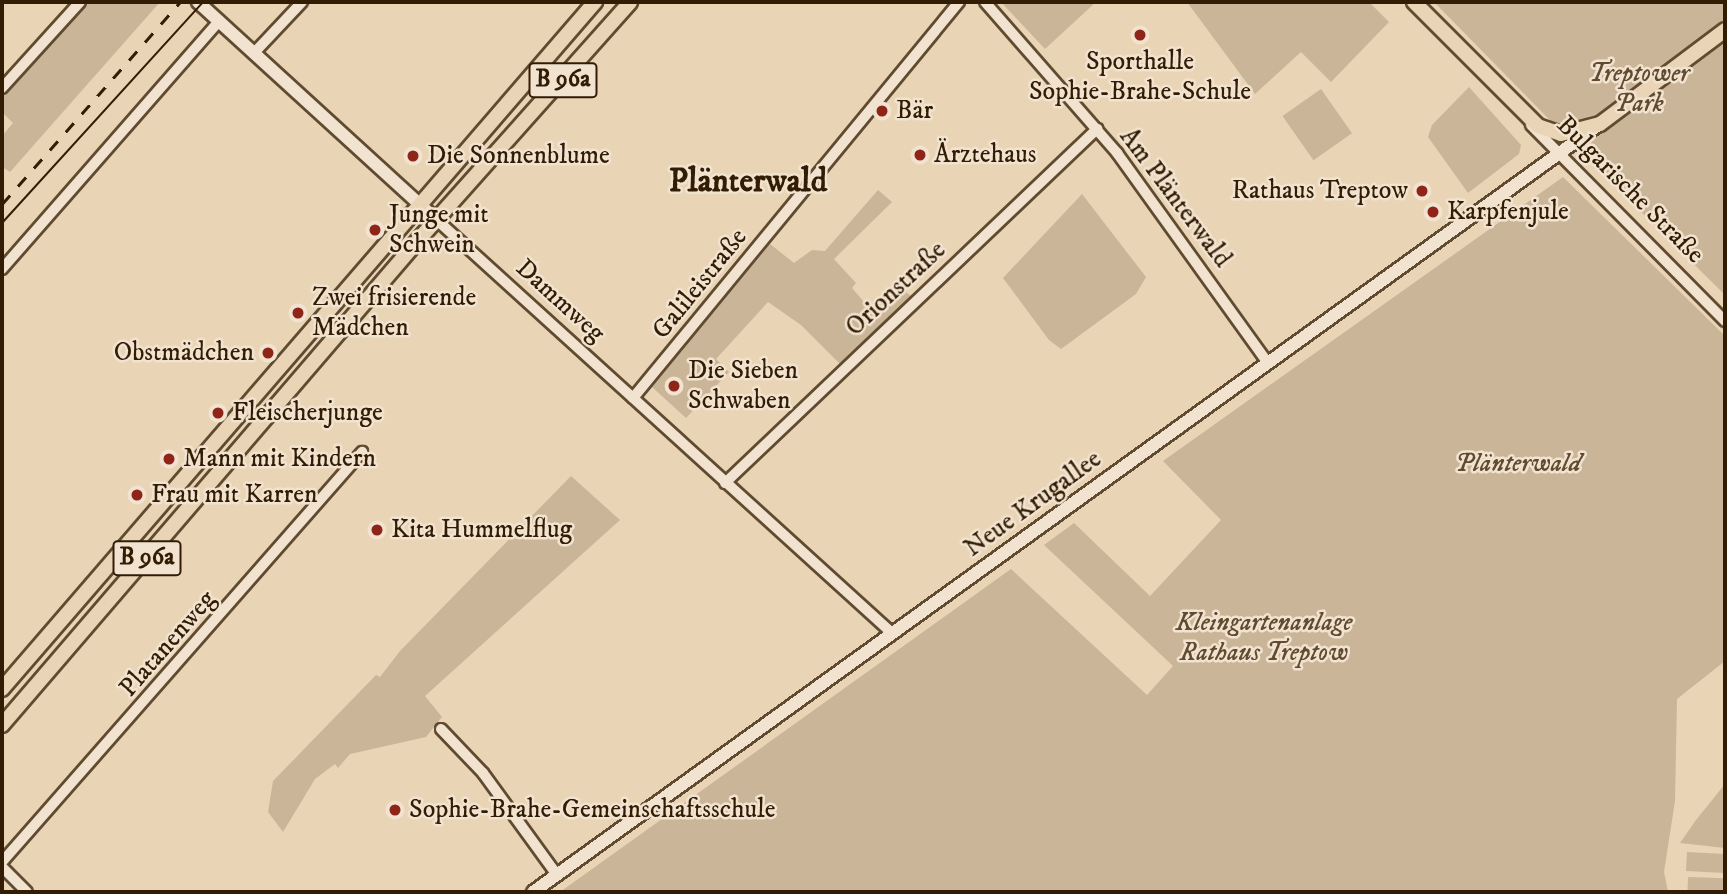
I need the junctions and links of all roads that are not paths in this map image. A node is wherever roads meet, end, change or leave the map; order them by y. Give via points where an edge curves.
1 (80, 2) edge
2 (198, 2) edge
3 (302, 2) edge
4 (595, 2) edge
5 (630, 2) edge
6 (959, 2) edge
7 (985, 2) edge
8 (1414, 2) edge
9 (219, 21) junction
10 (1725, 30) edge
11 (254, 53) junction
12 (2, 88) edge
13 (1524, 112) junction
14 (1600, 124) junction
15 (1097, 129) junction
16 (1562, 155) junction
17 (421, 205) junction
18 (438, 220) junction
19 (2, 270) edge
20 (1725, 320) edge
21 (1268, 363) junction
22 (633, 398) junction
23 (362, 452) dead end
24 (725, 483) junction
25 (892, 634) junction
26 (2, 689) edge
27 (2, 725) edge
28 (440, 729) dead end
29 (2, 865) edge
30 (557, 875) junction
31 (27, 892) edge
32 (533, 892) edge

1 - 12 street
2 - 9 street, Dammweg
3 - 11 street
4 - 17 main road, B 96a
5 - 18 main road, B 96a
6 - 22 street, Galileistraße
7 - 15 street, Am Plänterwald
8 - 13 main road, Bulgarische Straße
9 - 11 street, Dammweg
9 - 19 street
10 - 14 main road
11 - 17 street, Dammweg
13 - 14 main road via 1543,128 1561,134
13 - 16 street, Bulgarische Straße via 1545,142
14 - 16 street, Neue Krugallee
15 - 21 street, Am Plänterwald
15 - 24 street, Orionstraße
16 - 20 street, Bulgarische Straße
16 - 21 street, Neue Krugallee
17 - 18 street, Dammweg
17 - 26 main road, B 96a
18 - 22 street, Dammweg
18 - 27 main road, B 96a
21 - 25 street, Neue Krugallee
22 - 24 street, Dammweg
23 - 29 street, Platanenweg
24 - 25 street, Dammweg
25 - 30 street, Neue Krugallee
28 - 30 street via 483,773
29 - 31 street
30 - 32 street, Neue Krugallee

